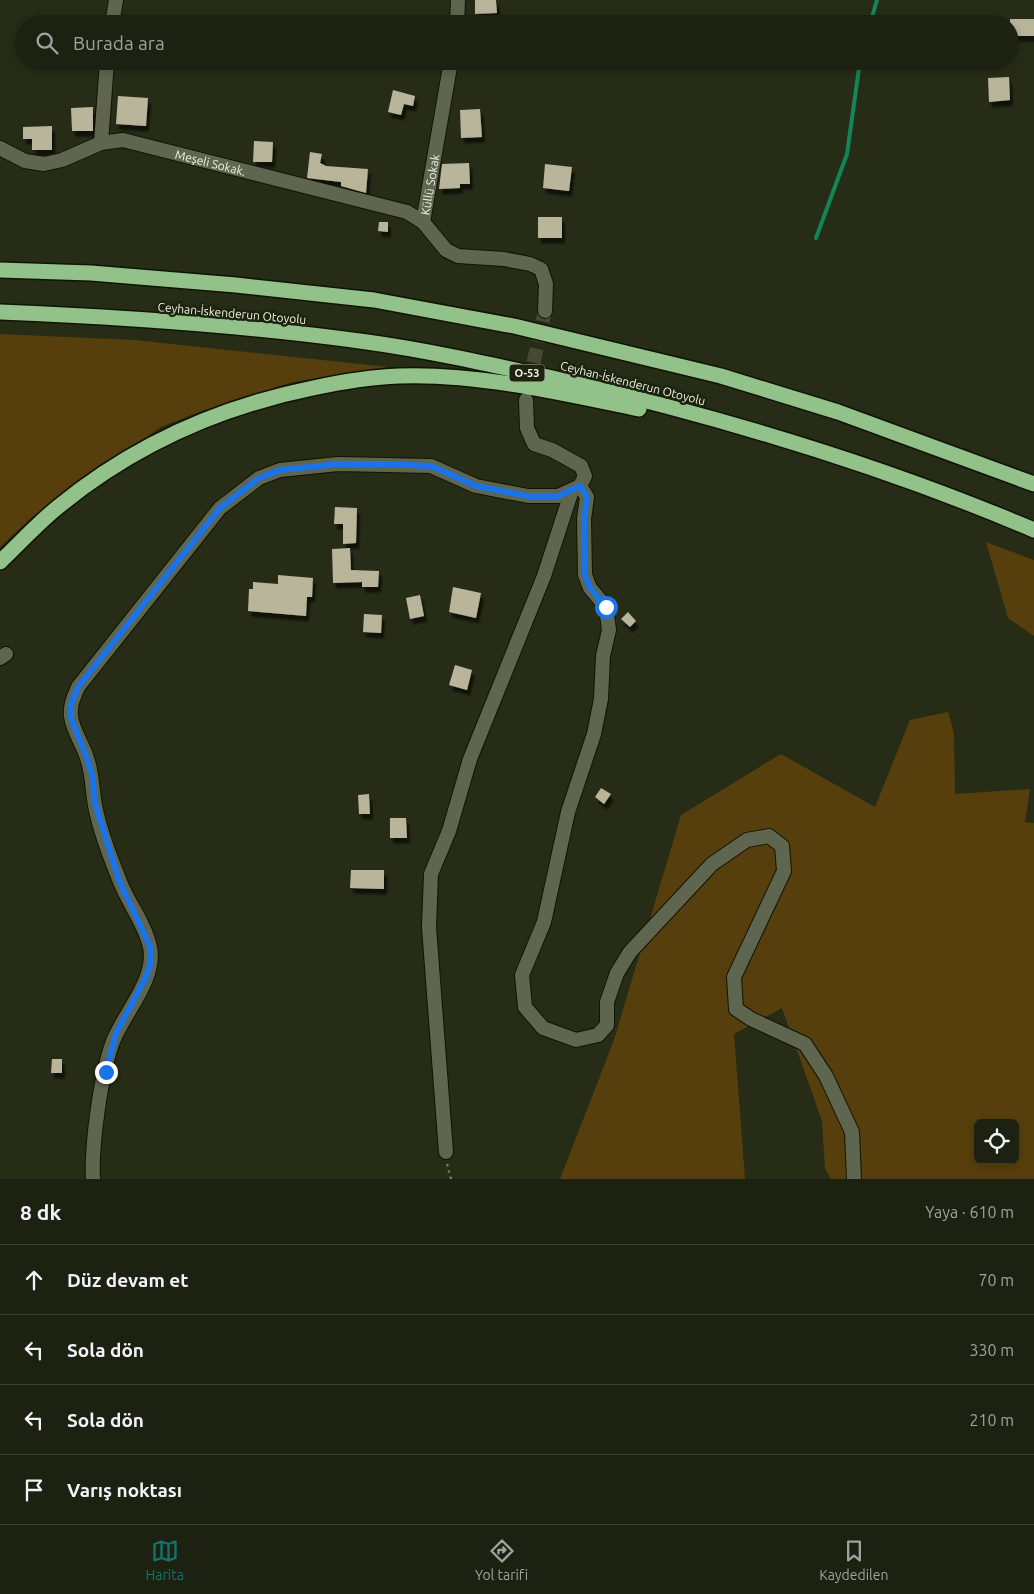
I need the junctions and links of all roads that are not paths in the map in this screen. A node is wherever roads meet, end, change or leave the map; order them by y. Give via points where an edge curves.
1 (116, 0) edge
2 (458, 0) edge
3 (114, 15) edge
4 (457, 15) edge
5 (106, 70) edge
6 (448, 70) edge
7 (100, 143) junction
8 (0, 148) edge
9 (423, 222) junction
10 (0, 270) edge
11 (545, 311) tunnel mouth
12 (0, 312) edge
13 (526, 400) tunnel mouth
14 (825, 452) junction
15 (1034, 484) edge
16 (576, 488) junction
17 (1034, 530) edge
18 (0, 562) edge
19 (446, 1152) dead end
20 (93, 1179) edge
21 (854, 1179) edge

1 - 3 street
2 - 4 street
5 - 7 street
6 - 9 street, Küllü Sokak
7 - 8 street, Meşeli Sokak. via 62,160 44,164 25,161
7 - 9 street, Meşeli Sokak. via 123,140 407,212
9 - 11 street, Küllü Sokak via 446,250 458,256 504,259 541,269 546,284
10 - 15 highway via 236,284 374,300 514,326 721,376 829,409
12 - 14 highway, Ceyhan-İskenderun Otoyolu / O-53 via 232,327 368,342 505,367 608,391
13 - 16 street via 527,428 534,444 581,466 585,476
14 - 17 highway, Ceyhan-İskenderun Otoyolu / O-53
14 - 18 highway via 706,423 504,384 399,376 345,381 278,395 214,415 159,440 106,471 57,507
16 - 19 street via 470,759 449,831 431,874 429,927
16 - 20 street via 558,496 528,496 476,486 431,466 383,464 338,464 280,470 259,478 220,508 78,687 71,704 71,718 93,778 94,800 119,880 145,933 151,961 138,997 122,1020 111,1046 96,1134
16 - 21 street via 587,497 585,575 590,588 606,607 609,630 594,734 568,812 544,922 522,975 525,1008 543,1028 576,1040 598,1035 607,1025 607,1002 617,973 630,952 712,864 747,840 769,836 782,846 784,872 734,977 736,1009 804,1044 826,1076 852,1132

